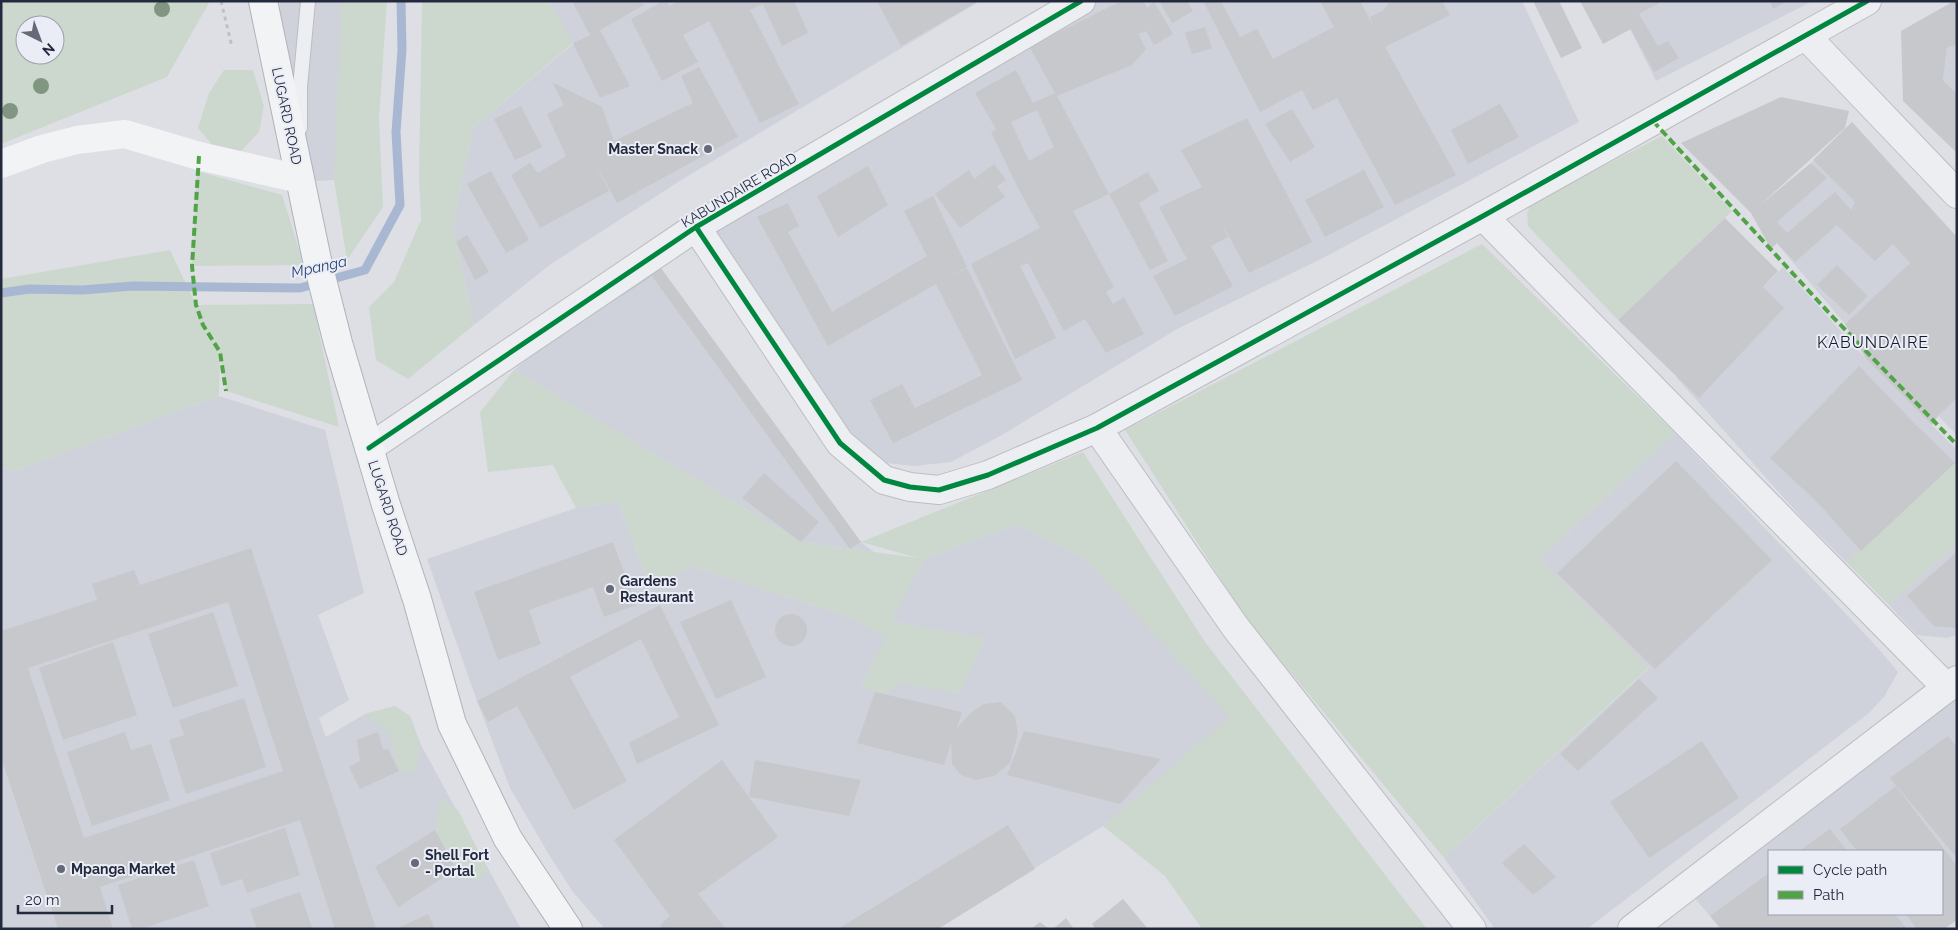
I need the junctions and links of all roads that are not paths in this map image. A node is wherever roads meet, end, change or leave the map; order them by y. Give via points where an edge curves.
1 (263, 1) edge
2 (308, 1) edge
3 (1081, 1) edge
4 (1867, 1) edge
5 (1806, 36) junction
6 (1, 164) edge
7 (300, 179) junction
8 (1957, 194) edge
9 (1483, 216) junction
10 (696, 227) junction
11 (1097, 428) junction
12 (369, 448) junction
13 (1952, 684) edge
14 (568, 929) edge
15 (1472, 929) edge
16 (1632, 929) edge

1 - 7 main road, LUGARD ROAD
2 - 7 lane via 300,87
3 - 10 street, KABUNDAIRE ROAD
4 - 5 street
5 - 8 street
5 - 9 street
6 - 7 main road via 77,140 126,134 199,156
7 - 12 main road, LUGARD ROAD via 338,343
9 - 11 street
9 - 13 street
10 - 11 street via 840,443 884,480 939,490 988,475
10 - 12 street, KABUNDAIRE ROAD
11 - 15 street via 1236,628
12 - 14 main road, LUGARD ROAD via 452,724 508,839
13 - 16 street

